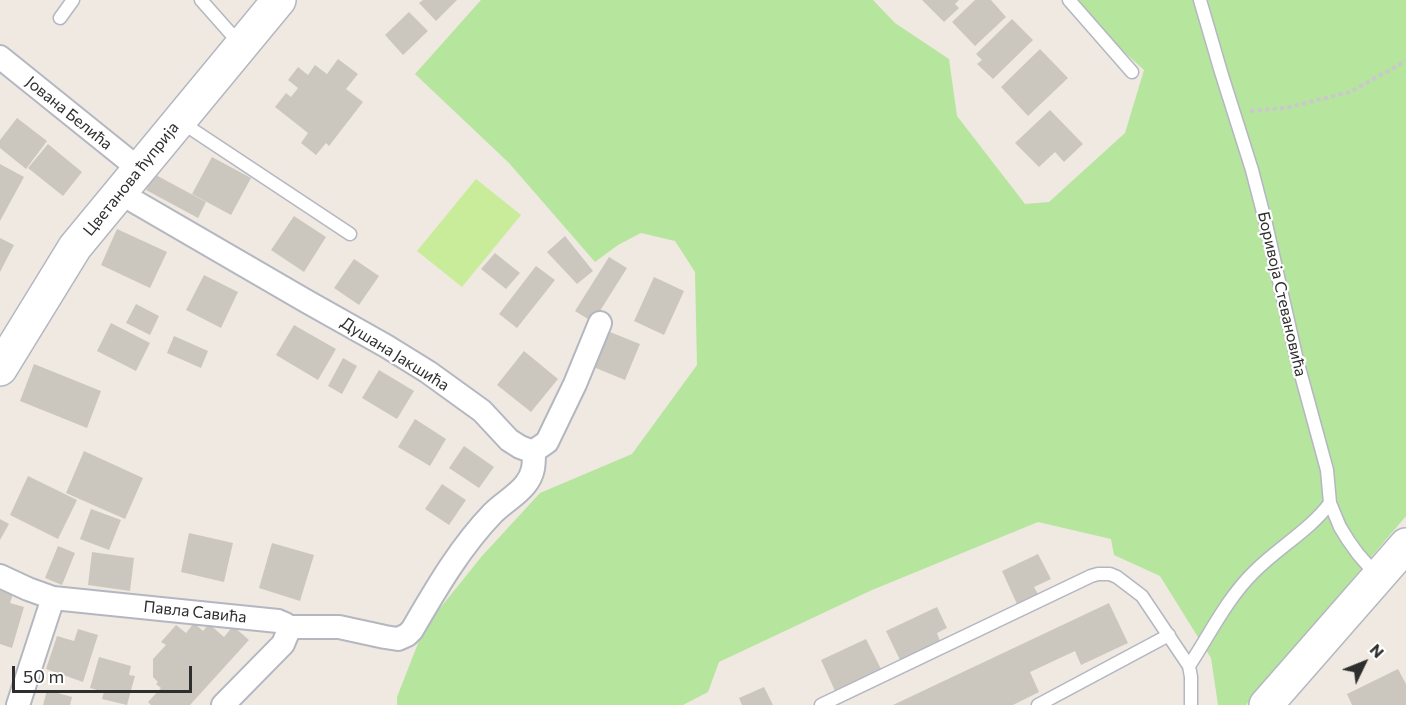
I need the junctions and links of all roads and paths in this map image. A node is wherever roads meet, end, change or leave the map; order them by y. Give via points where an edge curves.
1 (73, 0) edge
2 (201, 0) edge
3 (279, 0) edge
4 (1070, 0) edge
5 (1200, 0) edge
6 (60, 18) dead end
7 (241, 45) junction
8 (0, 57) edge
9 (1406, 61) edge
10 (1132, 72) dead end
11 (1234, 112) junction
12 (178, 121) junction
13 (130, 181) junction
14 (350, 234) dead end
15 (600, 323) dead end
16 (0, 369) edge
17 (534, 451) junction
18 (1330, 503) junction
19 (1406, 545) edge
20 (0, 576) edge
21 (1378, 578) junction
22 (53, 598) junction
23 (287, 627) junction
24 (1169, 635) junction
25 (1189, 666) junction
26 (18, 705) edge
27 (223, 705) edge
28 (821, 705) edge
29 (1038, 705) edge
30 (1191, 705) edge
31 (1266, 705) edge

1 - 6 lane
2 - 7 lane
3 - 7 street, Цветанова ћуприја
4 - 10 lane
5 - 11 lane, Боривоја Стевановића
7 - 12 street, Цветанова ћуприја
8 - 13 street, Јована Белића
9 - 11 path via 1350,92 1285,108
11 - 18 lane, Боривоја Стевановића via 1327,470
12 - 13 street, Цветанова ћуприја
12 - 14 lane
13 - 16 street, Цветанова ћуприја via 75,247
13 - 17 street, Душана Јакшића via 306,301 420,366 482,411 509,440
15 - 17 street via 547,442
17 - 23 street, Павла Савића via 533,472 525,486 493,513 463,548 407,635 398,639 339,627
18 - 21 lane, Боривоја Стевановића via 1348,540
18 - 25 lane via 1321,516 1237,591
19 - 21 street
20 - 22 street, Павла Савића
21 - 31 street
22 - 23 street, Павла Савића via 282,621
22 - 26 street
23 - 27 street via 283,644
24 - 25 lane
24 - 28 lane via 1142,596 1118,577 1098,574
24 - 29 lane
25 - 30 lane

